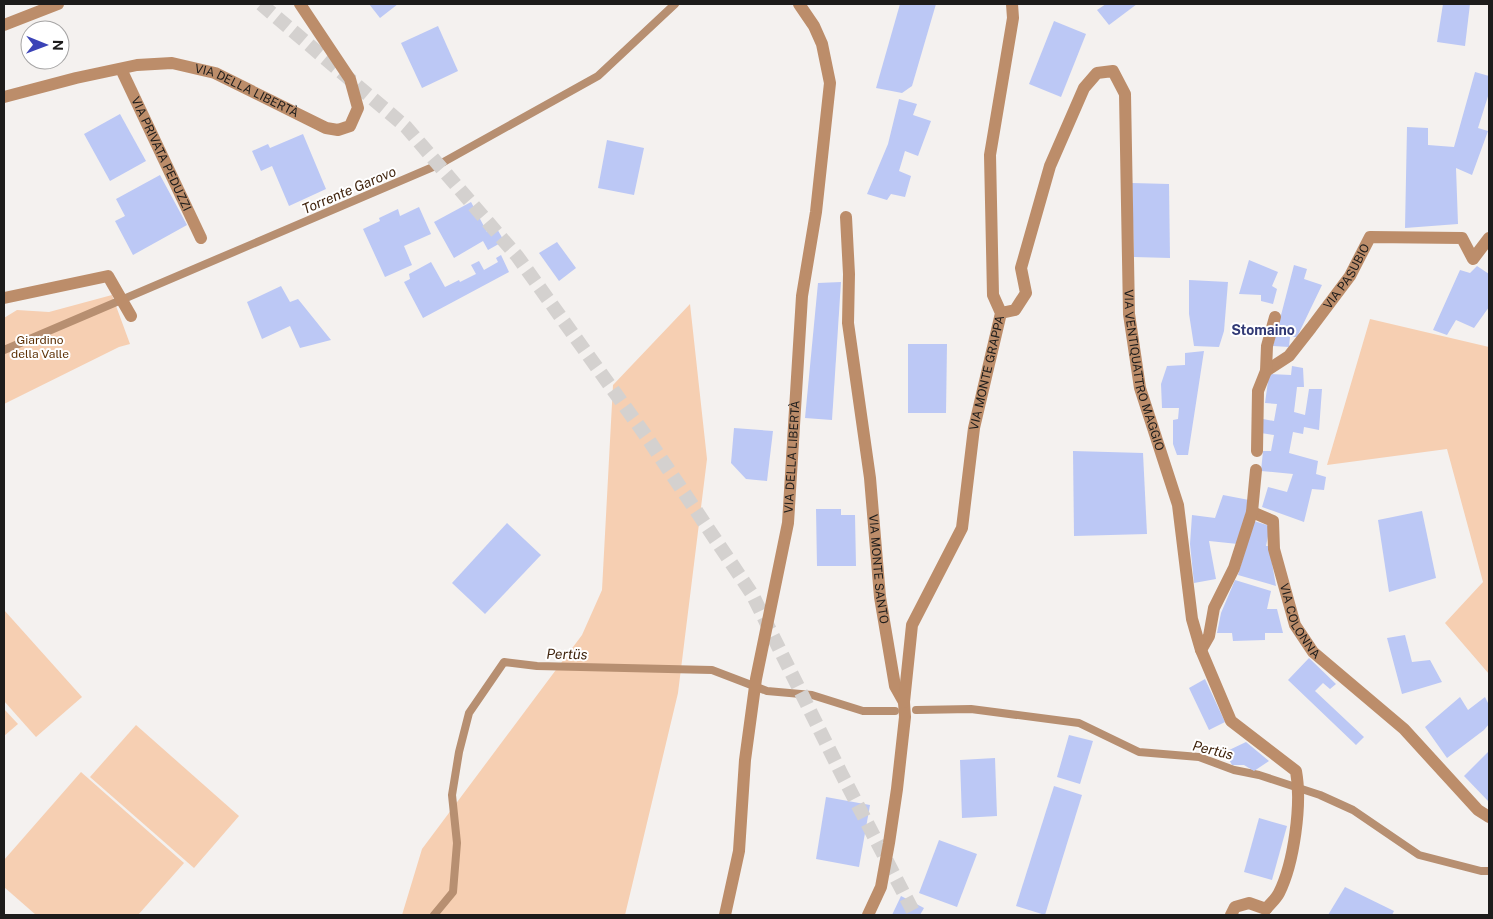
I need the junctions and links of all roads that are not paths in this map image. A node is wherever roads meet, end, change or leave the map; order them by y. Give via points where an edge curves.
1 (58, 4) edge
2 (300, 4) edge
3 (799, 4) edge
4 (1012, 4) edge
5 (4, 25) edge
6 (121, 69) junction
7 (4, 97) edge
8 (846, 217) dead end
9 (201, 238) dead end
10 (1489, 238) edge
11 (4, 298) edge
12 (1001, 313) junction
13 (131, 316) dead end
14 (1275, 317) dead end
15 (1266, 370) junction
16 (1257, 451) dead end
17 (1256, 470) dead end
18 (1252, 512) junction
19 (1202, 650) junction
20 (904, 702) junction
21 (1489, 816) edge
22 (1266, 912) edge
23 (725, 915) edge
24 (868, 915) edge
25 (1231, 915) edge

1 - 5 street
2 - 6 street, VIA DELLA LIBERTÀ via 350,79 358,108 350,126 338,130 326,128 215,73 172,63
3 - 23 street, VIA DELLA LIBERTÀ via 822,44 830,83 816,212 802,296 788,523 756,679 745,760 739,851
4 - 12 street, VIA MONTE GRAPPA via 990,155 993,295
6 - 7 street, VIA DELLA LIBERTÀ
6 - 9 street, VIA PRIVATA PEDUZZI
8 - 20 street, VIA MONTE SANTO via 848,323 870,478 880,596 895,686
10 - 15 street, VIA PASUBIO via 1474,259 1462,238 1370,237 1350,276 1311,328 1289,356
11 - 13 street via 108,276
12 - 19 street, VIA VENTIQUATTRO MAGGIO via 1015,310 1026,294 1021,268 1050,166 1084,88 1097,73 1113,71 1125,94 1129,314 1140,388 1178,504 1192,619
12 - 20 street, VIA MONTE GRAPPA via 974,428 962,528 912,625
14 - 15 street via 1267,346
15 - 16 street via 1258,391
17 - 18 street
18 - 19 street via 1234,568 1214,608 1209,636
18 - 21 street, VIA COLONNA via 1273,521 1274,549 1295,625 1313,652 1404,729 1478,810
19 - 22 street, VIA VENTIQUATTRO MAGGIO via 1231,721 1296,771 1298,797 1291,855 1278,894
20 - 24 street, VIA MONTE SANTO via 905,717 889,843 881,887
22 - 25 street via 1249,904 1235,907

